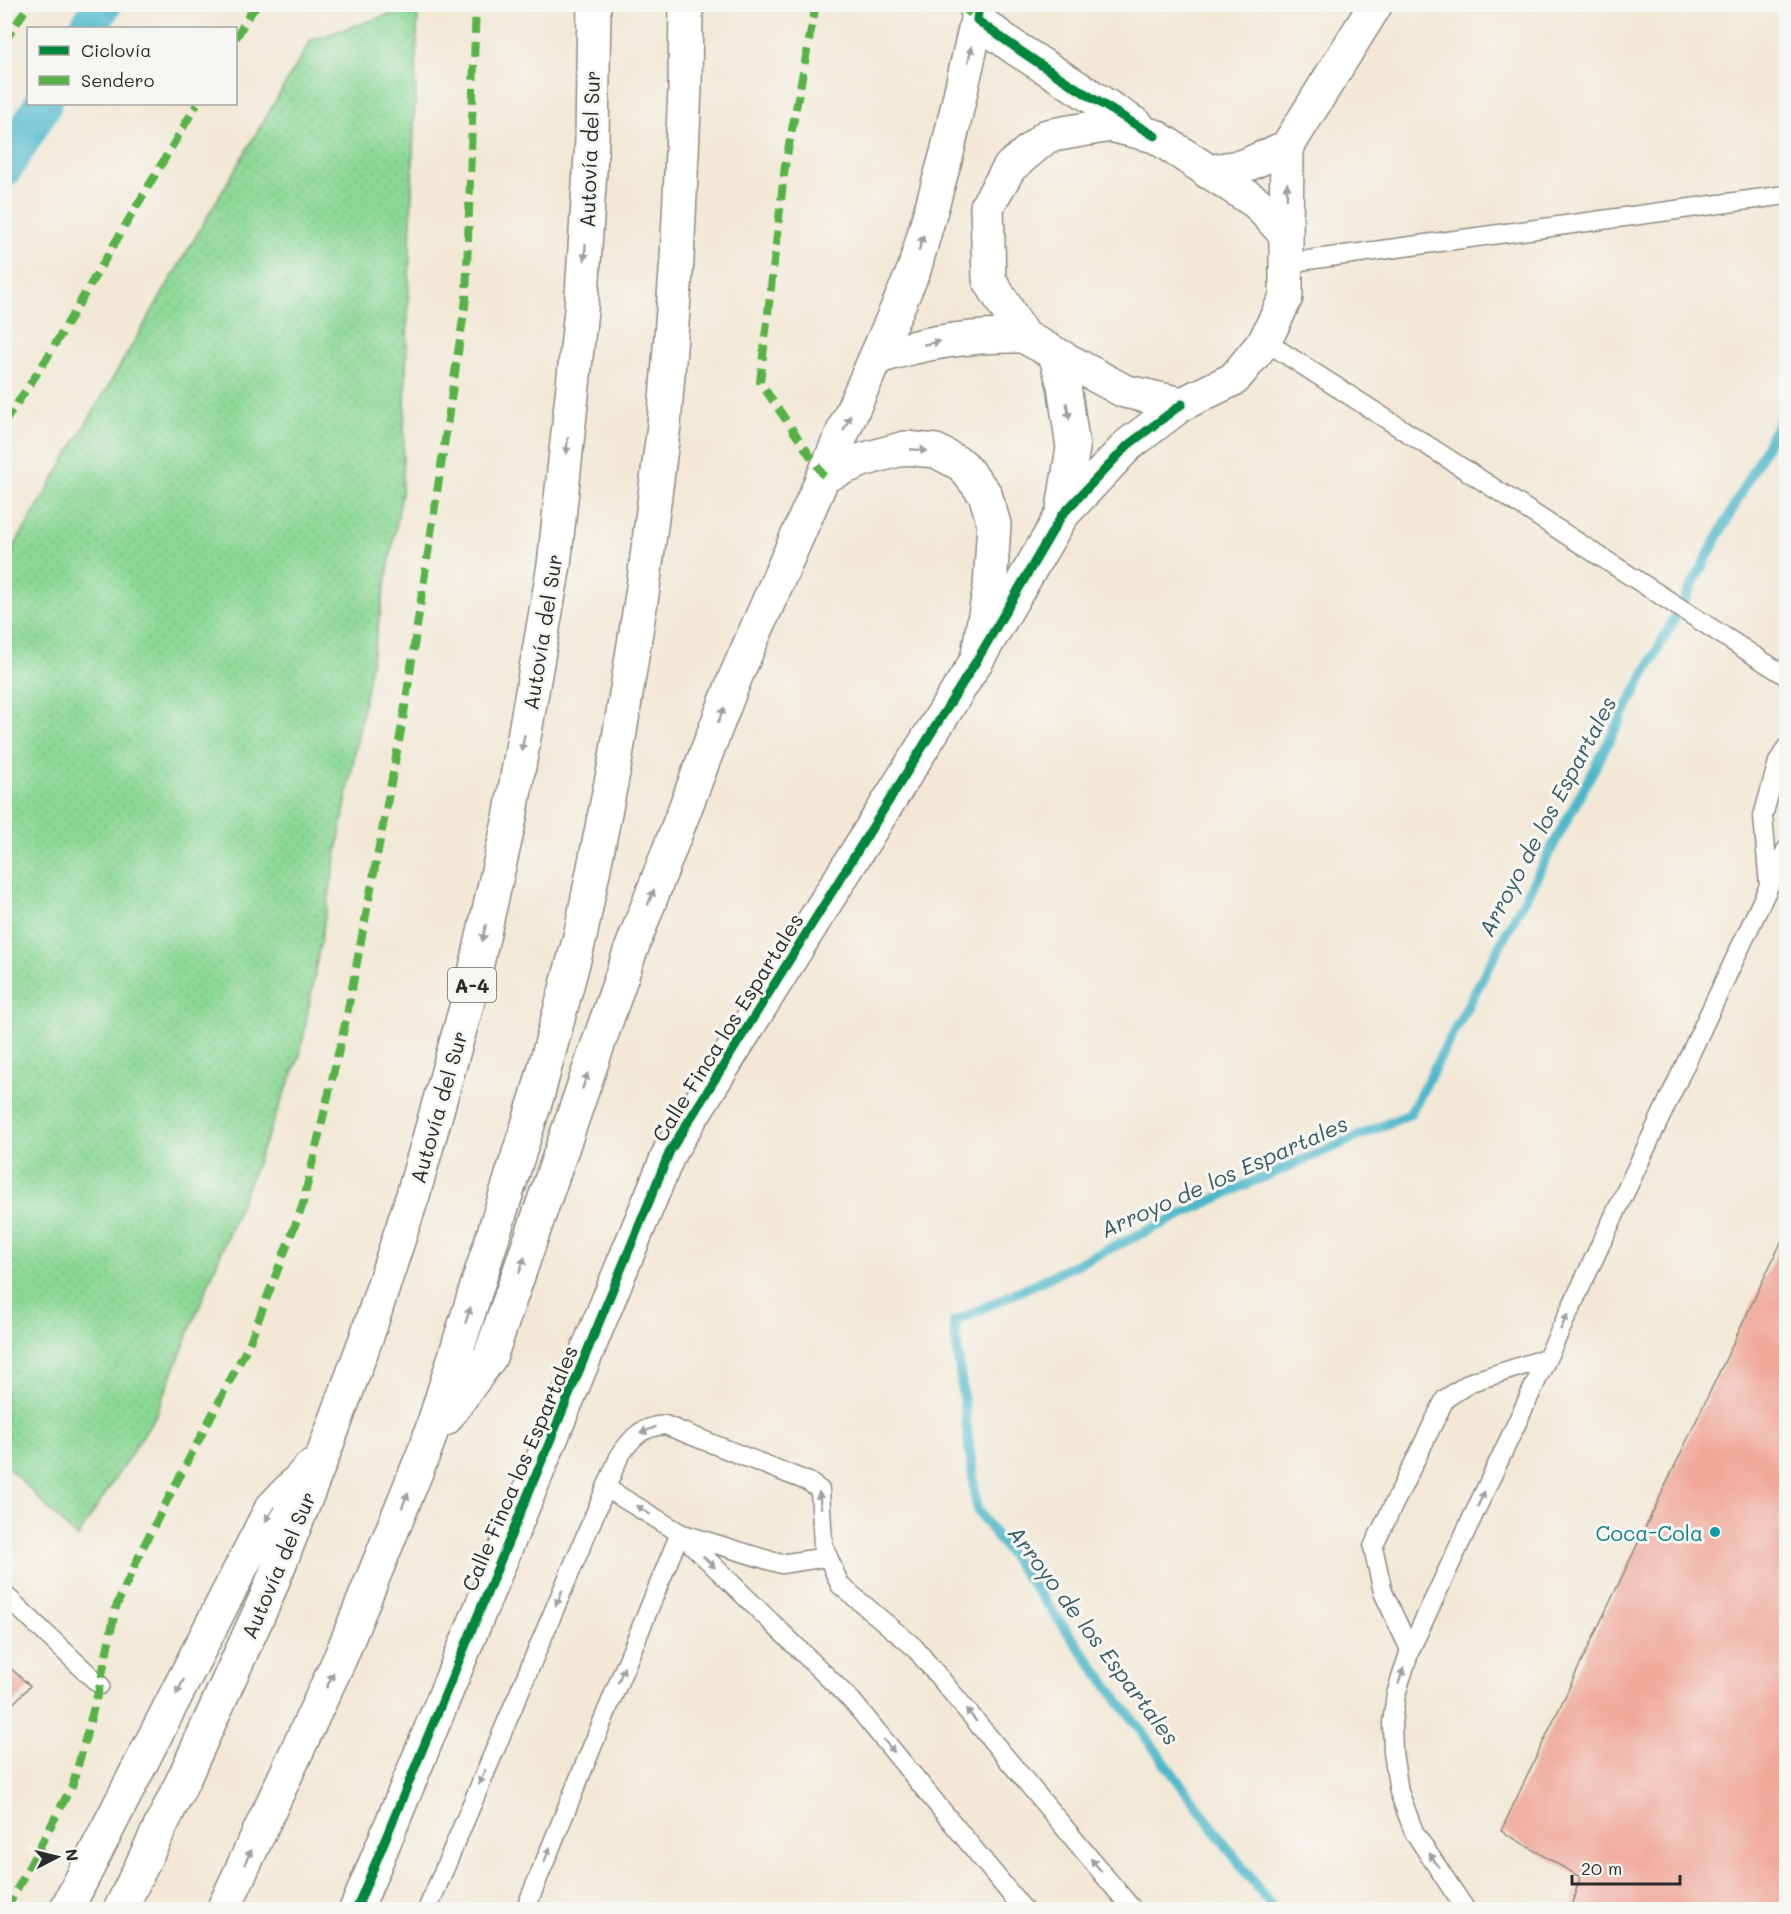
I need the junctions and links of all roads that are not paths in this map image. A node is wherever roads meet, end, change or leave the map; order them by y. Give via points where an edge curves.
1 (594, 4) edge
2 (686, 4) edge
3 (1376, 4) edge
4 (978, 12) edge
5 (1155, 136) junction
6 (1287, 147) junction
7 (1208, 172) junction
8 (1786, 195) edge
9 (1286, 249) junction
10 (1023, 336) junction
11 (1265, 341) junction
12 (1055, 354) junction
13 (876, 358) junction
14 (1182, 404) junction
15 (824, 476) junction
16 (1062, 515) junction
17 (977, 660) junction
18 (1781, 672) edge
19 (1786, 748) edge
20 (1786, 850) edge
21 (1769, 887) junction
22 (1547, 1358) junction
23 (427, 1445) junction
24 (323, 1455) junction
25 (606, 1488) junction
26 (680, 1533) junction
27 (827, 1557) junction
28 (4, 1594) edge
29 (1410, 1650) junction
30 (100, 1685) dead end
31 (66, 1910) edge
32 (120, 1910) edge
33 (223, 1910) edge
34 (356, 1910) edge
35 (427, 1910) edge
36 (525, 1910) edge
37 (1024, 1910) edge
38 (1133, 1910) edge
39 (1466, 1910) edge

1 -> 24 main road, Autovía del Sur / A-4 via 592,139 581,310 554,565 510,818 471,990 413,1195
23 -> 2 main road via 538,1093 580,937 615,763 644,588 664,425 678,236
3 - 6 main road
4 - 5 main road via 1015,48
13 -> 4 main road via 914,270 947,153
5 - 7 main road
5 - 10 main road via 1110,125 1047,136 1010,166 987,206 988,279
6 - 7 main road via 1244,166
9 -> 6 main road, Calle Finca los Espartales
7 - 9 main road via 1257,203
8 - 9 lane
9 - 11 main road, Calle Finca los Espartales via 1286,297
10 - 12 main road
13 -> 10 main road via 944,341
11 - 14 main road, Calle Finca los Espartales via 1234,379
11 - 18 lane
12 - 14 main road via 1124,391
12 -> 16 main road, Calle Finca los Espartales via 1064,385 1073,448
15 -> 13 main road
14 - 16 main road, Calle Finca los Espartales via 1128,445
15 -> 17 main road via 905,448 936,451 962,465 985,494 994,524 990,587
23 -> 15 main road via 490,1357 633,944 735,678
16 - 17 main road, Calle Finca los Espartales
17 - 34 main road, Calle Finca los Espartales via 670,1151
19 - 21 lane via 1778,762 1763,816
20 - 21 lane
22 -> 21 lane
29 -> 22 lane
22 - 29 lane via 1471,1382 1445,1399 1373,1547 1383,1592
33 -> 23 main road via 341,1656
24 -> 31 main road via 271,1509
24 - 32 main road, Autovía del Sur / A-4 via 266,1598
26 -> 25 lane
27 -> 25 lane via 820,1490 809,1482 665,1425 651,1426 638,1434 627,1446
25 -> 35 lane
26 - 27 lane via 781,1564
36 -> 26 lane
26 -> 37 lane via 852,1701
38 -> 27 lane via 914,1647 840,1585
28 - 30 lane
39 -> 29 lane via 1414,1832 1399,1792 1392,1723 1396,1694

